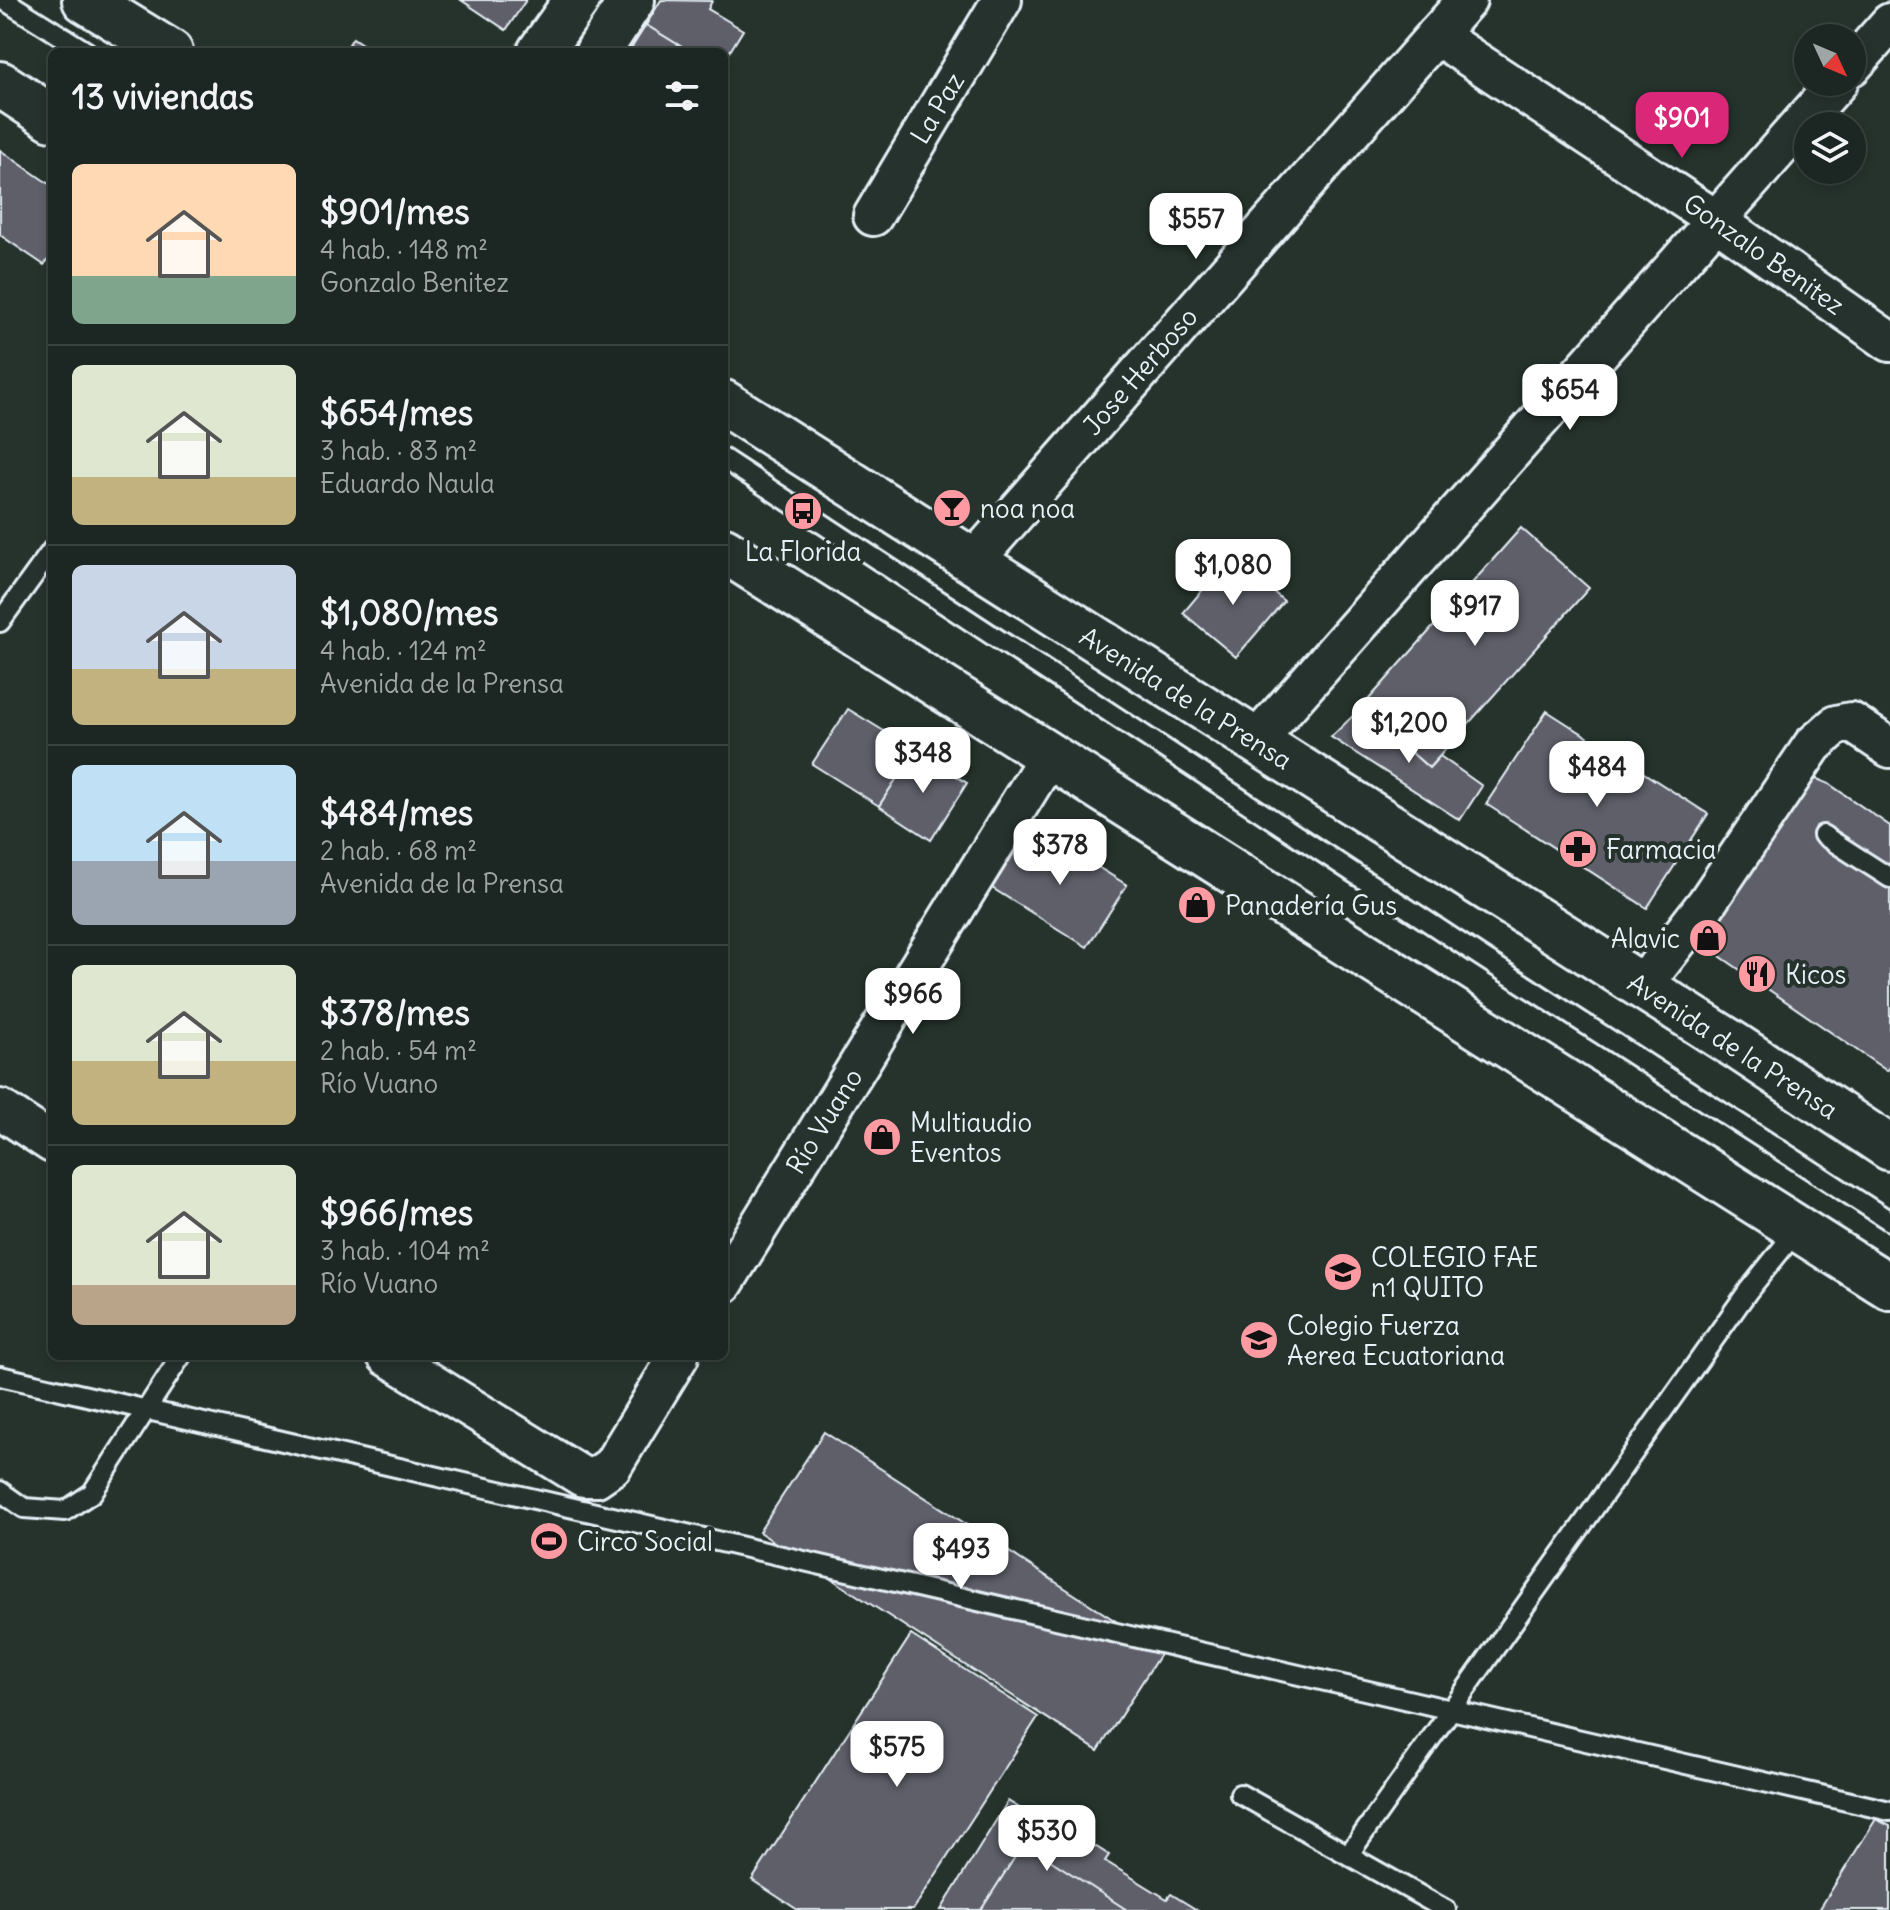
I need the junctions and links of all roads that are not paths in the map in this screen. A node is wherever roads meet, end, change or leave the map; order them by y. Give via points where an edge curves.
1 (4, 0) edge
2 (85, 0) edge
3 (577, 0) edge
4 (632, 0) edge
5 (1002, 0) edge
6 (1467, 0) edge
7 (1890, 23) edge
8 (1436, 35) junction
9 (81, 48) edge
10 (163, 48) edge
11 (543, 48) edge
12 (601, 48) edge
13 (1866, 50) edge
14 (0, 84) edge
15 (1826, 96) edge
16 (48, 115) edge
17 (873, 216) dead end
18 (1716, 220) junction
19 (1890, 342) edge
20 (728, 406) edge
21 (728, 462) edge
22 (728, 553) edge
23 (48, 556) edge
24 (972, 563) junction
25 (0, 622) edge
26 (1256, 741) junction
27 (1890, 748) edge
28 (1049, 756) junction
29 (1823, 835) dead end
30 (1890, 878) edge
31 (1646, 989) junction
32 (0, 1109) edge
33 (48, 1140) edge
34 (1890, 1147) edge
35 (1890, 1221) edge
36 (1799, 1228) junction
37 (728, 1277) edge
38 (1890, 1287) edge
39 (178, 1360) edge
40 (393, 1360) edge
41 (677, 1360) edge
42 (0, 1376) edge
43 (0, 1491) edge
44 (1240, 1794) dead end
45 (1890, 1811) edge
46 (1349, 1854) junction
47 (1446, 1910) edge

1 - 9 lane
2 - 10 main road
3 - 11 main road
4 - 12 main road
5 - 17 street, La Paz
6 - 8 street, Jose Herboso
7 - 13 street
8 - 18 street, Gonzalo Benitez
8 - 24 street, Jose Herboso
14 - 16 main road
15 - 18 street
18 - 19 street, Gonzalo Benitez
18 - 26 street
20 - 24 main road, Avenida de la Prensa
21 - 35 lane
22 - 28 main road
23 - 25 lane
24 - 26 main road, Avenida de la Prensa
26 - 31 main road, Avenida de la Prensa
27 - 31 street via 1851,722 1823,734
28 - 36 main road
28 - 37 street, Río Vuano
29 - 30 lane
31 - 34 main road, Avenida de la Prensa
32 - 33 street
36 - 38 main road
36 - 46 lane via 1738,1304
39 - 43 lane via 92,1493 65,1511 24,1508
40 - 41 street via 583,1477 596,1477 612,1466
42 - 45 lane
44 - 46 lane
46 - 47 lane

